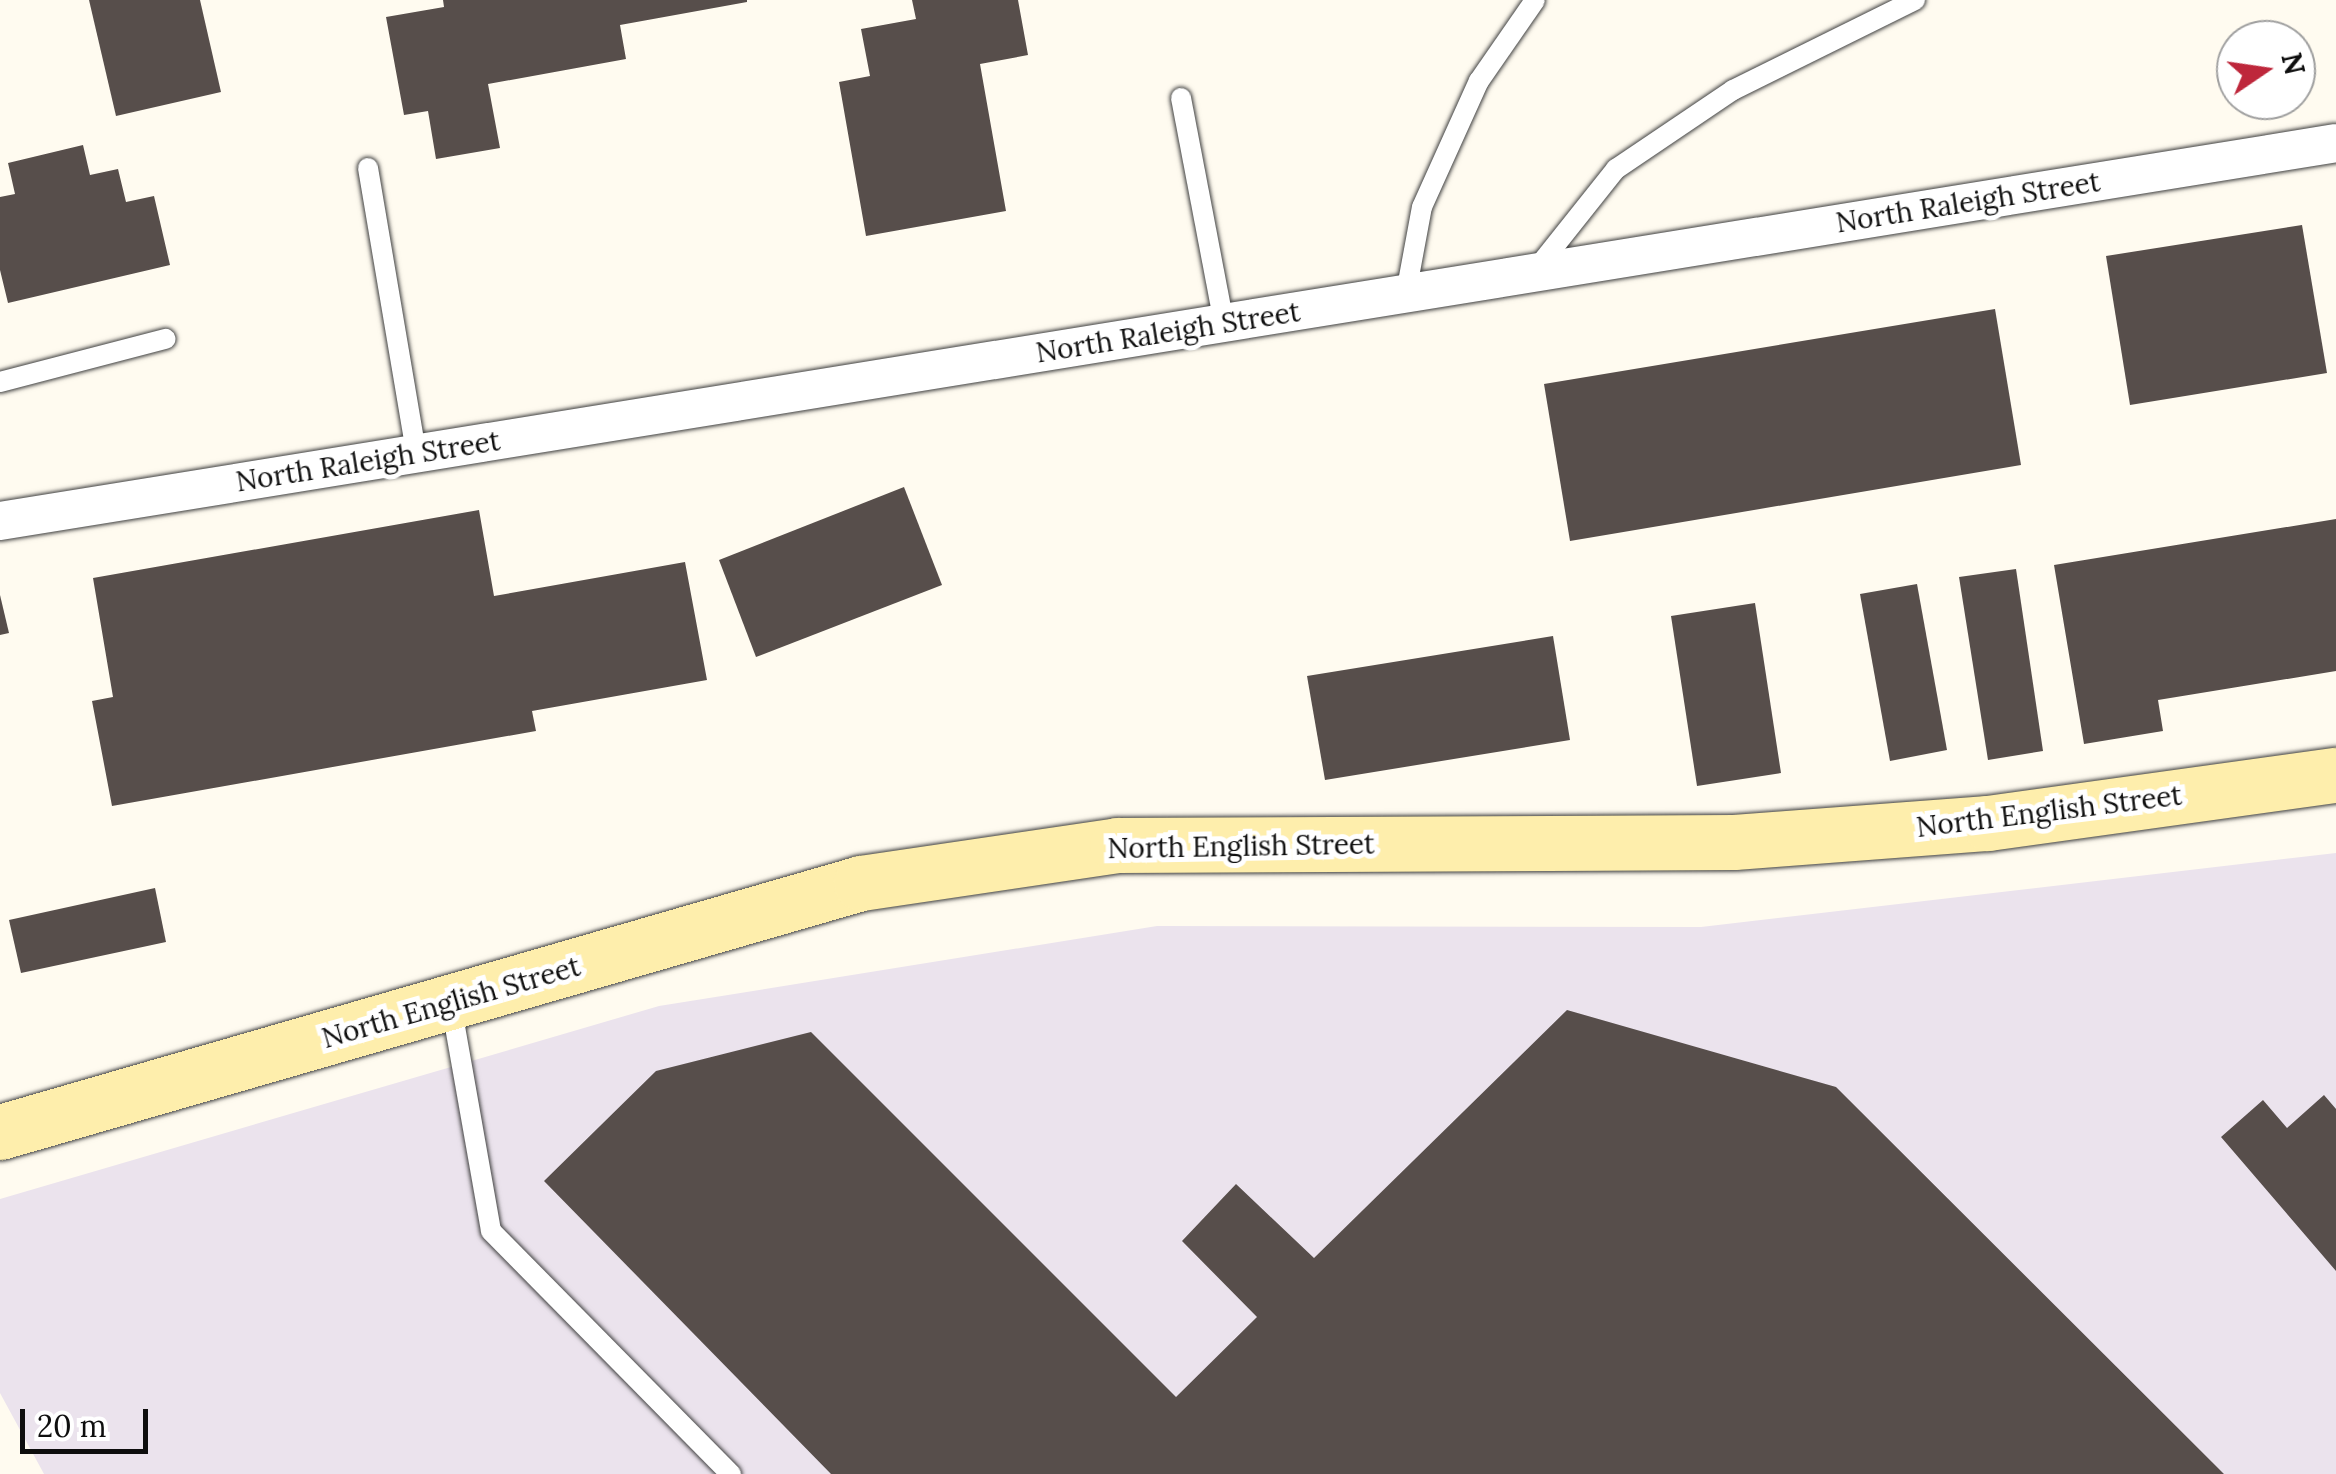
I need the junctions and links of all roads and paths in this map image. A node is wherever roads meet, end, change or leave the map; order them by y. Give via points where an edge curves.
1 (1535, 0) edge
2 (1914, 0) edge
3 (1180, 98) dead end
4 (2336, 143) edge
5 (368, 168) dead end
6 (1534, 272) junction
7 (1406, 293) junction
8 (1224, 323) junction
9 (166, 339) dead end
10 (0, 382) edge
11 (416, 453) junction
12 (0, 521) edge
13 (2336, 775) edge
14 (451, 1001) junction
15 (0, 1132) edge
16 (731, 1474) edge

1 - 7 lane via 1479,81 1422,207
2 - 6 lane via 1733,90 1616,169
3 - 8 lane
4 - 6 street, North Raleigh Street
5 - 11 lane
6 - 7 street, North Raleigh Street
7 - 8 street, North Raleigh Street
8 - 11 street, North Raleigh Street
9 - 10 lane
11 - 12 street, North Raleigh Street
13 - 14 street, North English Street via 1988,823 1734,842 1116,845 861,883
14 - 15 street, North English Street
14 - 16 lane via 491,1232

